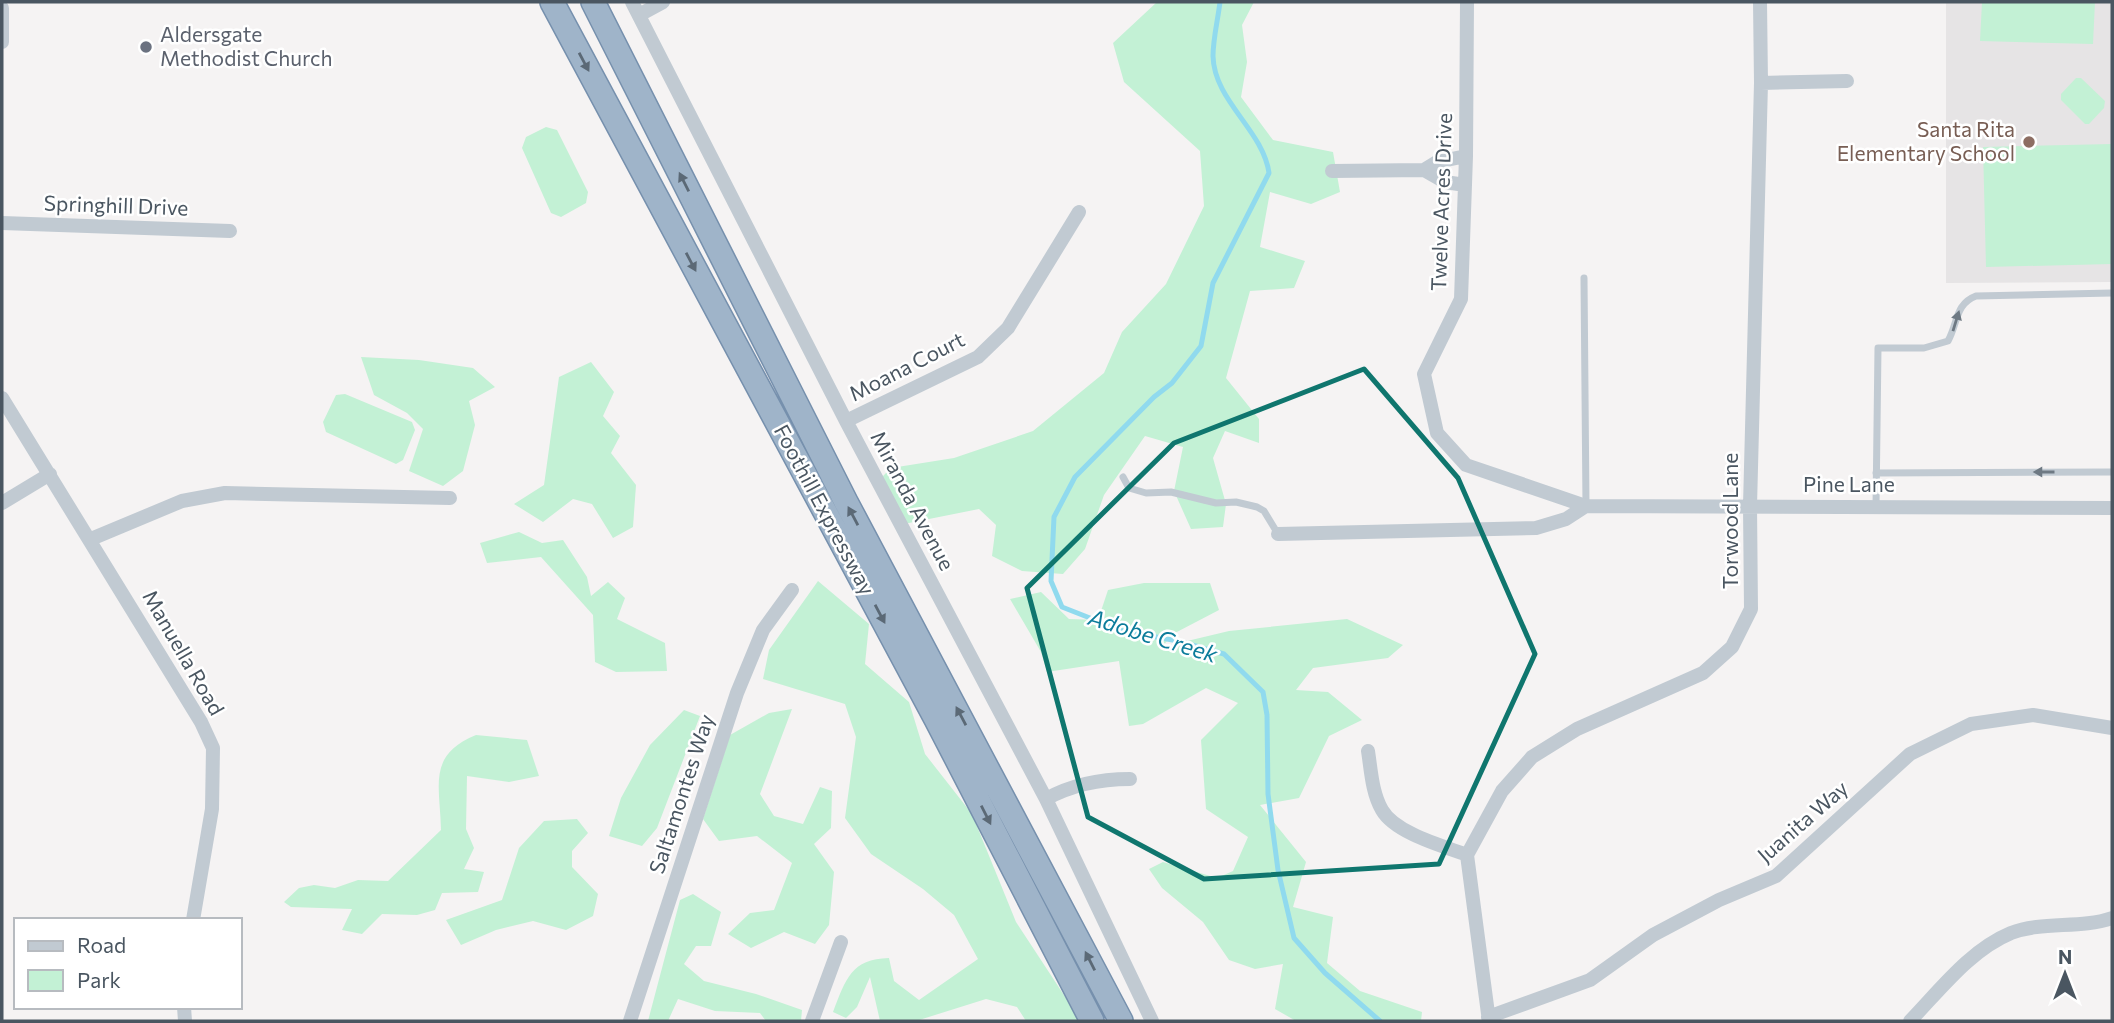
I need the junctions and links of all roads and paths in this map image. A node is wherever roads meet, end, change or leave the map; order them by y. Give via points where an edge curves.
1 (552, 2) edge
2 (593, 2) edge
3 (663, 2) edge
4 (1467, 2) edge
5 (1760, 2) edge
6 (636, 8) edge
7 (2, 15) edge
8 (2, 42) edge
9 (1847, 81) dead end
10 (1761, 83) junction
11 (1466, 156) junction
12 (1424, 170) junction
13 (1332, 171) dead end
14 (1465, 185) junction
15 (1079, 212) dead end
16 (2, 223) edge
17 (230, 231) dead end
18 (1584, 278) dead end
19 (2112, 293) edge
20 (2, 398) edge
21 (846, 421) junction
22 (2112, 472) edge
23 (1876, 473) junction
24 (50, 474) junction
25 (1123, 477) dead end
26 (450, 498) dead end
27 (2, 503) edge
28 (1586, 506) junction
29 (1750, 506) junction
30 (1876, 506) junction
31 (2112, 508) edge
32 (1278, 534) joint
33 (91, 539) junction
34 (792, 590) dead end
35 (2112, 728) edge
36 (1368, 751) dead end
37 (1130, 779) dead end
38 (1046, 799) junction
39 (1467, 855) junction
40 (193, 918) edge
41 (2112, 918) edge
42 (841, 942) dead end
43 (1488, 1019) edge
44 (630, 1021) edge
45 (812, 1021) edge
46 (1092, 1021) edge
47 (1121, 1021) edge
48 (1152, 1021) edge
49 (1910, 1021) edge

1 -> 46 highway, Foothill Expressway via 936,719
47 -> 2 highway, Foothill Expressway via 846,502
3 - 6 street
4 - 11 street, Twelve Acres Drive
5 - 10 street, Torwood Lane
6 - 21 street, Miranda Avenue
7 - 8 street
9 - 10 street
10 - 29 street, Torwood Lane
11 - 12 street
11 - 14 street, Twelve Acres Drive
12 - 13 street
12 - 14 street via 1445,182
14 - 28 street, Twelve Acres Drive via 1461,299 1424,374 1437,433 1466,465
15 - 21 street, Moana Court via 1008,328 978,357
16 - 17 street, Springhill Drive
18 - 28 lane
23 -> 19 lane via 1878,348 1939,346 1951,335 1959,309 1976,296
20 - 24 street, Manuella Road
21 - 38 street, Miranda Avenue
22 -> 23 lane
23 - 30 lane
24 - 27 street
24 - 33 street, Manuella Road
25 - 32 lane via 1129,488 1146,494 1179,493 1257,507 1264,510
26 - 33 street via 225,493 182,501
28 - 29 street, Pine Lane
28 - 32 street via 1566,519 1536,528
29 - 30 street, Pine Lane
29 - 39 street, Torwood Lane via 1751,608 1732,647 1703,673 1577,729 1532,757 1502,790
30 - 31 street, Pine Lane
33 - 40 street, Manuella Road via 213,748 212,809
34 - 44 street, Saltamontes Way via 763,630 737,692
35 - 43 street, Juanita Way via 2033,715 1971,724 1910,754 1776,876 1653,935 1590,980
36 - 39 street via 1382,812 1416,836
37 - 38 street via 1102,779
38 - 48 street, Miranda Avenue
39 - 43 street
41 - 49 street via 2011,933 1971,959
42 - 45 street

